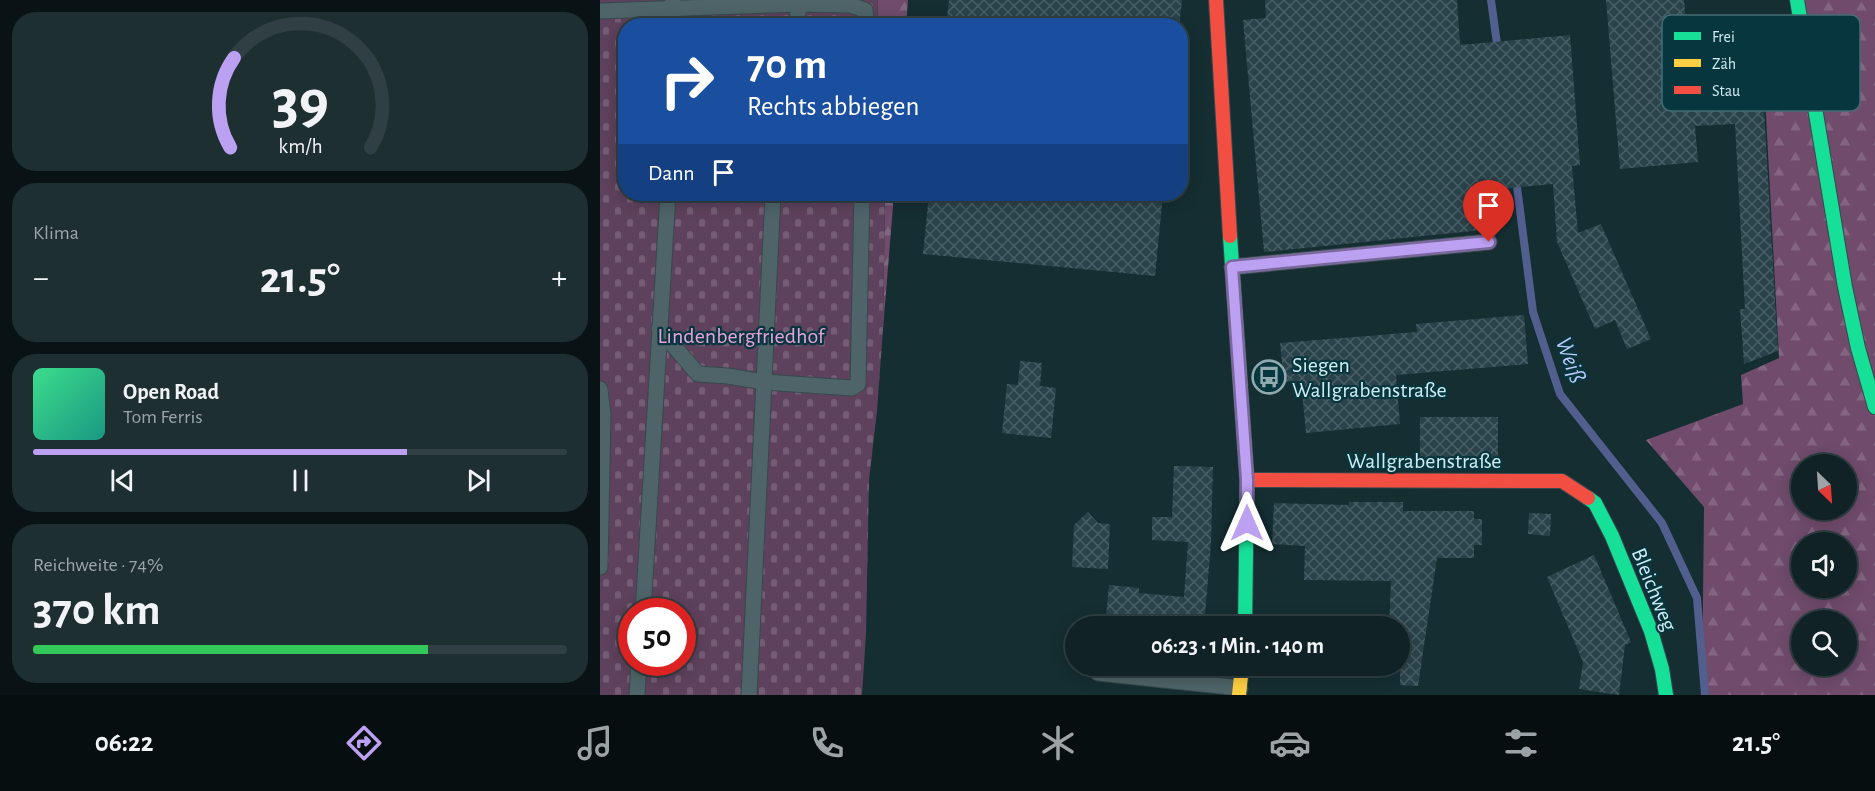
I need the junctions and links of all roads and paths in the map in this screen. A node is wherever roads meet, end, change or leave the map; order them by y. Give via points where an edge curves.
1 (1216, 0) edge
2 (1797, 0) edge
3 (800, 2) edge
4 (673, 4) edge
5 (600, 11) edge
6 (1799, 15) edge
7 (797, 18) edge
8 (866, 18) edge
9 (1815, 111) edge
10 (668, 201) edge
11 (773, 201) edge
12 (862, 201) edge
13 (1489, 242) dead end
14 (1232, 267) junction
15 (659, 329) junction
16 (764, 382) junction
17 (600, 389) edge
18 (1875, 406) edge
19 (1247, 480) junction
20 (1595, 502) joint
21 (600, 567) edge
22 (645, 598) edge
23 (1245, 616) edge
24 (638, 676) edge
25 (1114, 676) edge
26 (1241, 676) edge
27 (1240, 692) edge
28 (637, 695) edge
29 (749, 695) edge
30 (1666, 695) edge

1 - 14 street
2 - 6 street
3 - 4 lane
3 - 7 lane
3 - 8 lane via 850,5 866,10
4 - 5 lane
9 - 18 street via 1846,296
10 - 15 lane
11 - 16 lane
12 - 16 lane via 858,384 852,388
13 - 14 lane
14 - 19 street
15 - 16 lane via 698,374
15 - 22 lane
16 - 29 lane
17 - 21 lane
19 - 20 street, Wallgrabenstraße via 1562,481
19 - 23 street
20 - 30 street, Bleichweg via 1651,631
24 - 28 lane
25 - 27 lane
26 - 27 street

